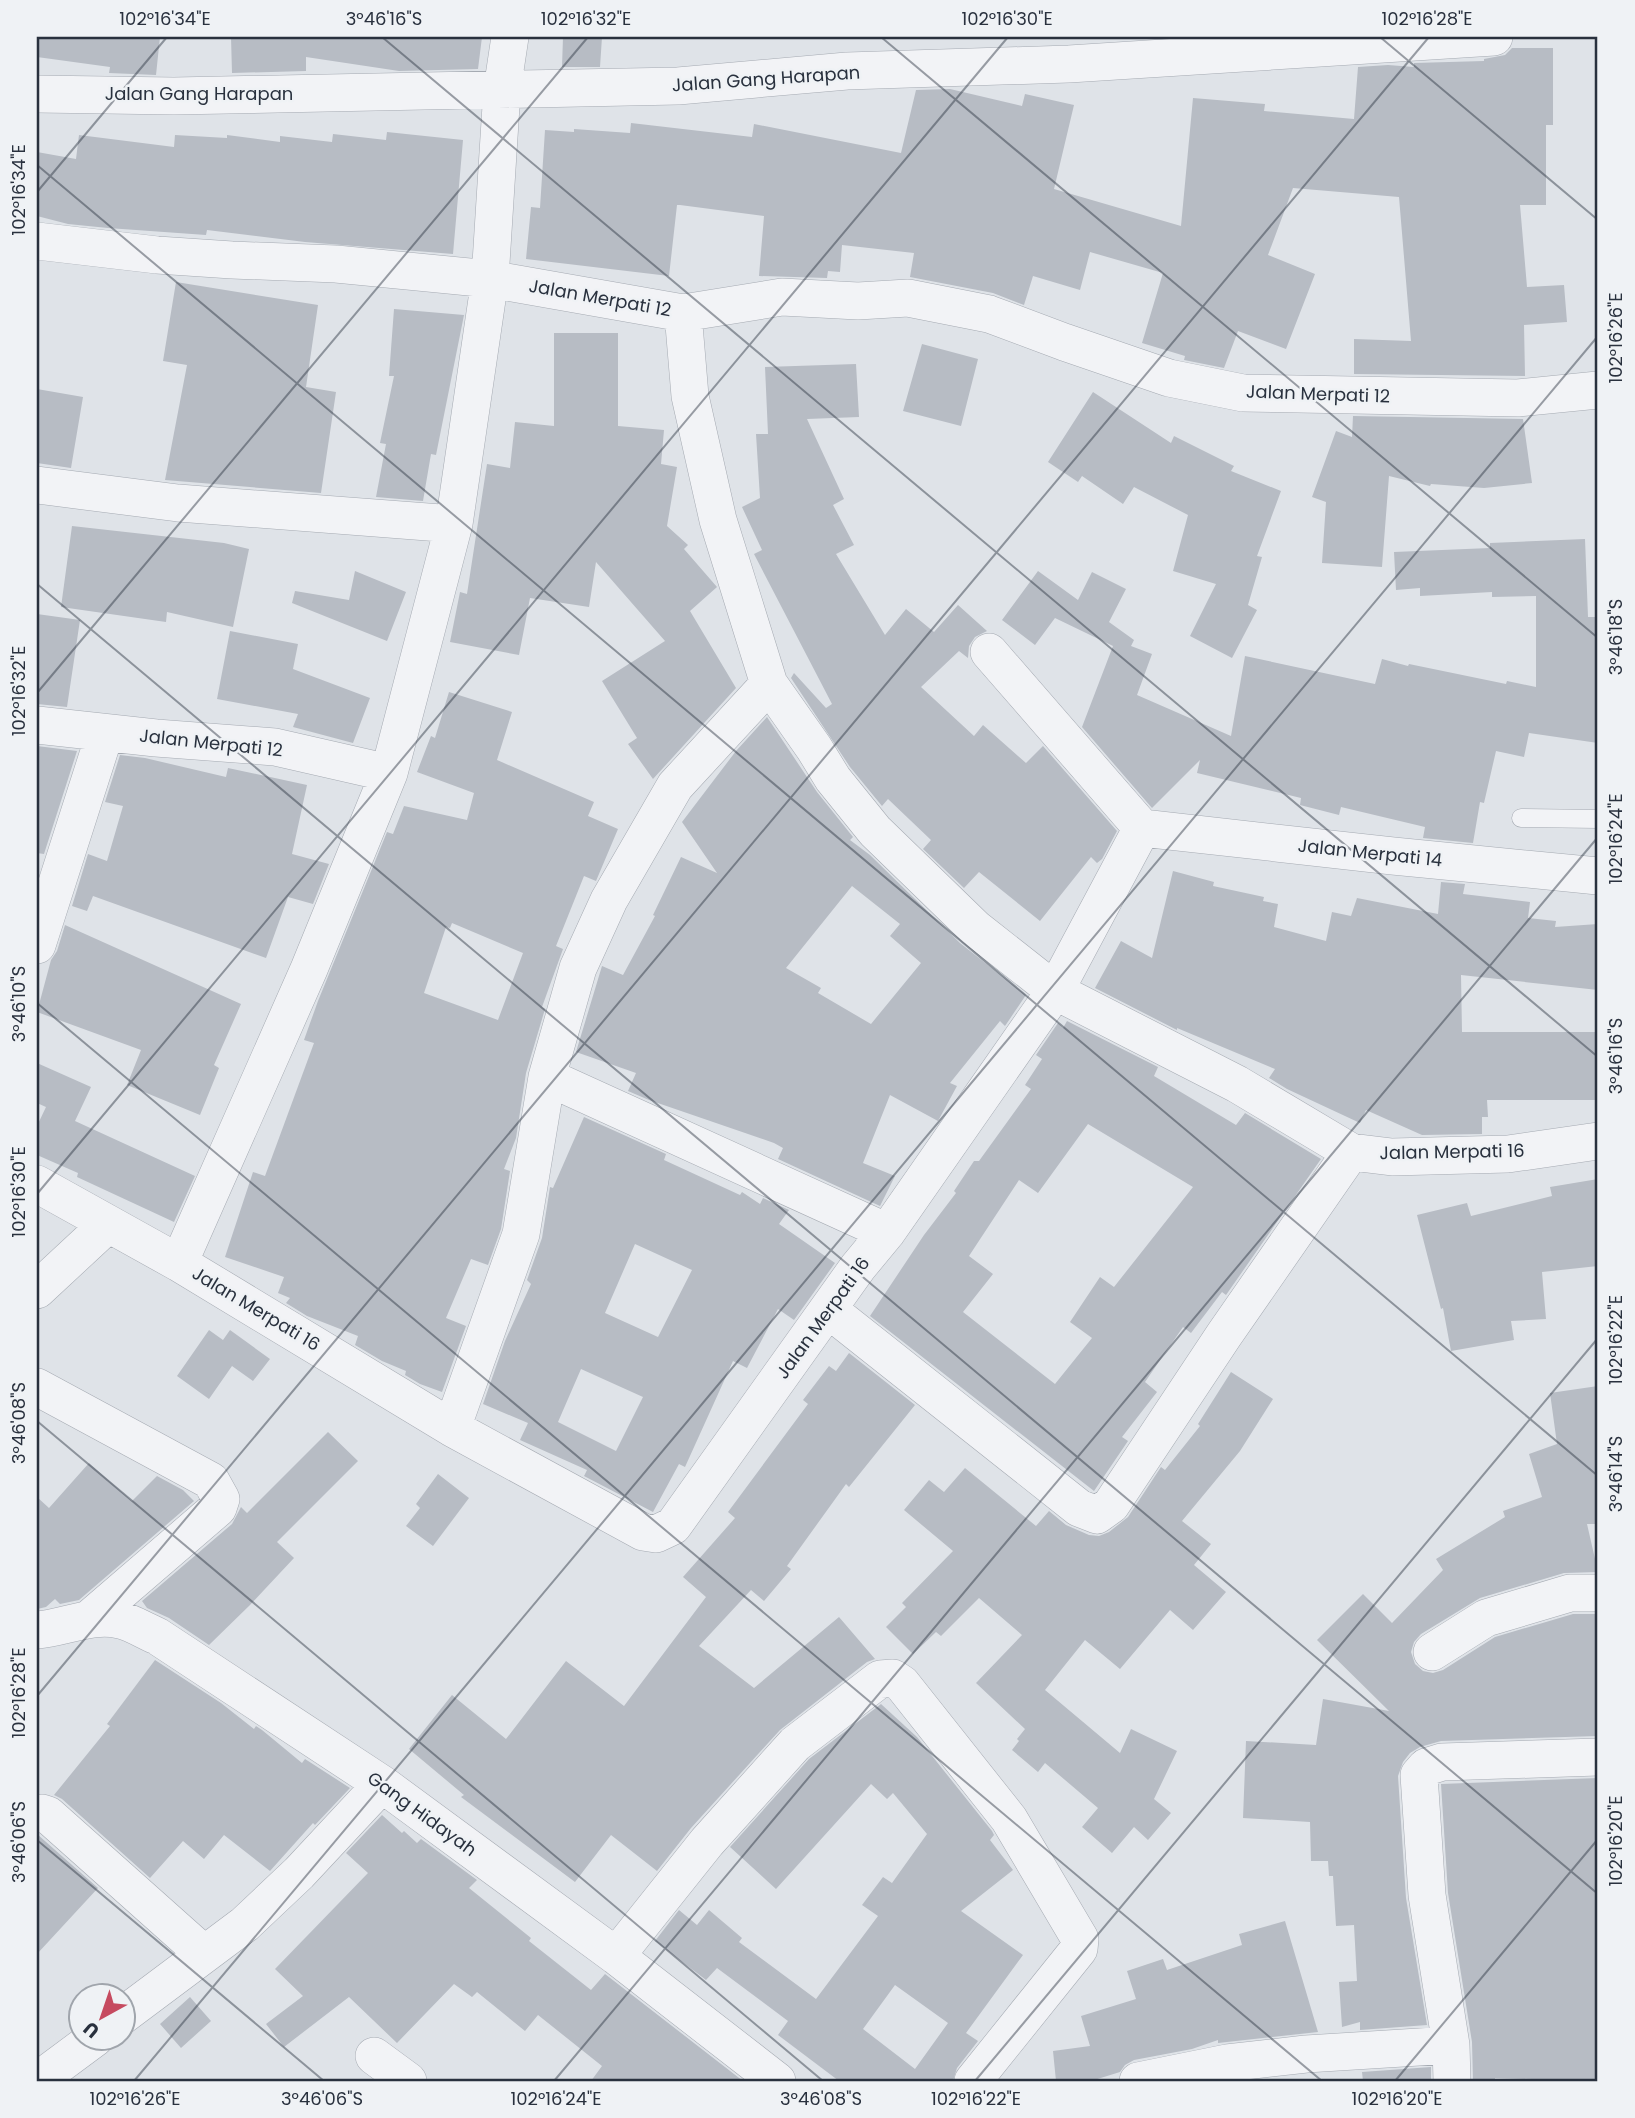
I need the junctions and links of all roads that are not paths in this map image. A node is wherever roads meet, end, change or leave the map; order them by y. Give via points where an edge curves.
1 (510, 37) edge
2 (1494, 37) edge
3 (502, 90) junction
4 (37, 94) edge
5 (37, 241) edge
6 (490, 279) junction
7 (683, 313) junction
8 (1598, 390) edge
9 (37, 485) edge
10 (454, 524) junction
11 (989, 652) dead end
12 (769, 684) junction
13 (37, 725) edge
14 (105, 733) junction
15 (390, 773) junction
16 (1521, 818) dead end
17 (1598, 819) edge
18 (1142, 828) junction
19 (1598, 876) edge
20 (37, 945) edge
21 (1055, 991) junction
22 (547, 1077) junction
23 (1598, 1141) edge
24 (1352, 1152) junction
25 (37, 1184) edge
26 (108, 1224) junction
27 (887, 1232) junction
28 (179, 1263) junction
29 (37, 1290) edge
30 (829, 1310) junction
31 (37, 1387) edge
32 (452, 1428) junction
33 (1598, 1593) edge
34 (89, 1619) junction
35 (37, 1630) edge
36 (1432, 1652) dead end
37 (1598, 1757) edge
38 (382, 1784) junction
39 (37, 1814) edge
40 (204, 1954) junction
41 (617, 1956) junction
42 (136, 2005) edge
43 (1451, 2045) junction
44 (75, 2052) edge
45 (374, 2056) dead end
46 (37, 2081) edge
47 (408, 2081) edge
48 (778, 2081) edge
49 (973, 2081) edge
50 (1138, 2081) edge
51 (1452, 2081) edge

1 - 3 street
2 - 3 street, Jalan Gang Harapan via 1069,64 846,71 678,86
3 - 4 street, Jalan Gang Harapan
3 - 6 street
5 - 6 street, Jalan Merpati 12 via 157,255 336,264
6 - 7 street, Jalan Merpati 12
6 - 10 street
7 - 8 street, Jalan Merpati 12 via 782,297 908,298 989,314 1168,378 1244,393 1518,398
7 - 12 street via 690,396 718,520
9 - 10 street via 178,503
10 - 15 street
11 - 18 street
12 - 21 street via 833,779 875,831 975,928
12 - 22 street via 675,786 648,830 578,968
13 - 14 street, Jalan Merpati 12
14 - 15 street, Jalan Merpati 12 via 275,747
14 - 20 street
15 - 28 street
16 - 17 lane
18 - 19 street, Jalan Merpati 14
18 - 21 street
21 - 24 street, Jalan Merpati 16 via 1237,1084
21 - 27 street, Jalan Merpati 16
22 - 27 street
22 - 32 street via 521,1234
23 - 24 street, Jalan Merpati 16 via 1508,1154 1392,1157
24 - 30 street via 1111,1505 1097,1515 1079,1508
25 - 26 street, Jalan Merpati 16
26 - 28 street, Jalan Merpati 16
26 - 29 street
27 - 30 street, Jalan Merpati 16
28 - 32 street, Jalan Merpati 16
30 - 32 street, Jalan Merpati 16 via 673,1526 656,1534 642,1532
31 - 34 street via 211,1481 220,1499 218,1508
33 - 36 street via 1570,1593 1486,1618
34 - 35 street, Gang Hidayah
34 - 38 street, Gang Hidayah via 120,1620 157,1636
37 - 43 street via 1442,1762 1426,1767 1419,1776 1427,1895
38 - 40 street via 245,1924
38 - 41 street, Gang Hidayah
39 - 40 street via 48,1815
40 - 42 street
41 - 48 street, Gang Hidayah
41 - 49 street via 707,1842 795,1744 880,1679 893,1678 1009,1819 1080,1939 1079,1949
43 - 50 street via 1227,2063
43 - 51 street
44 - 46 street
45 - 47 street

